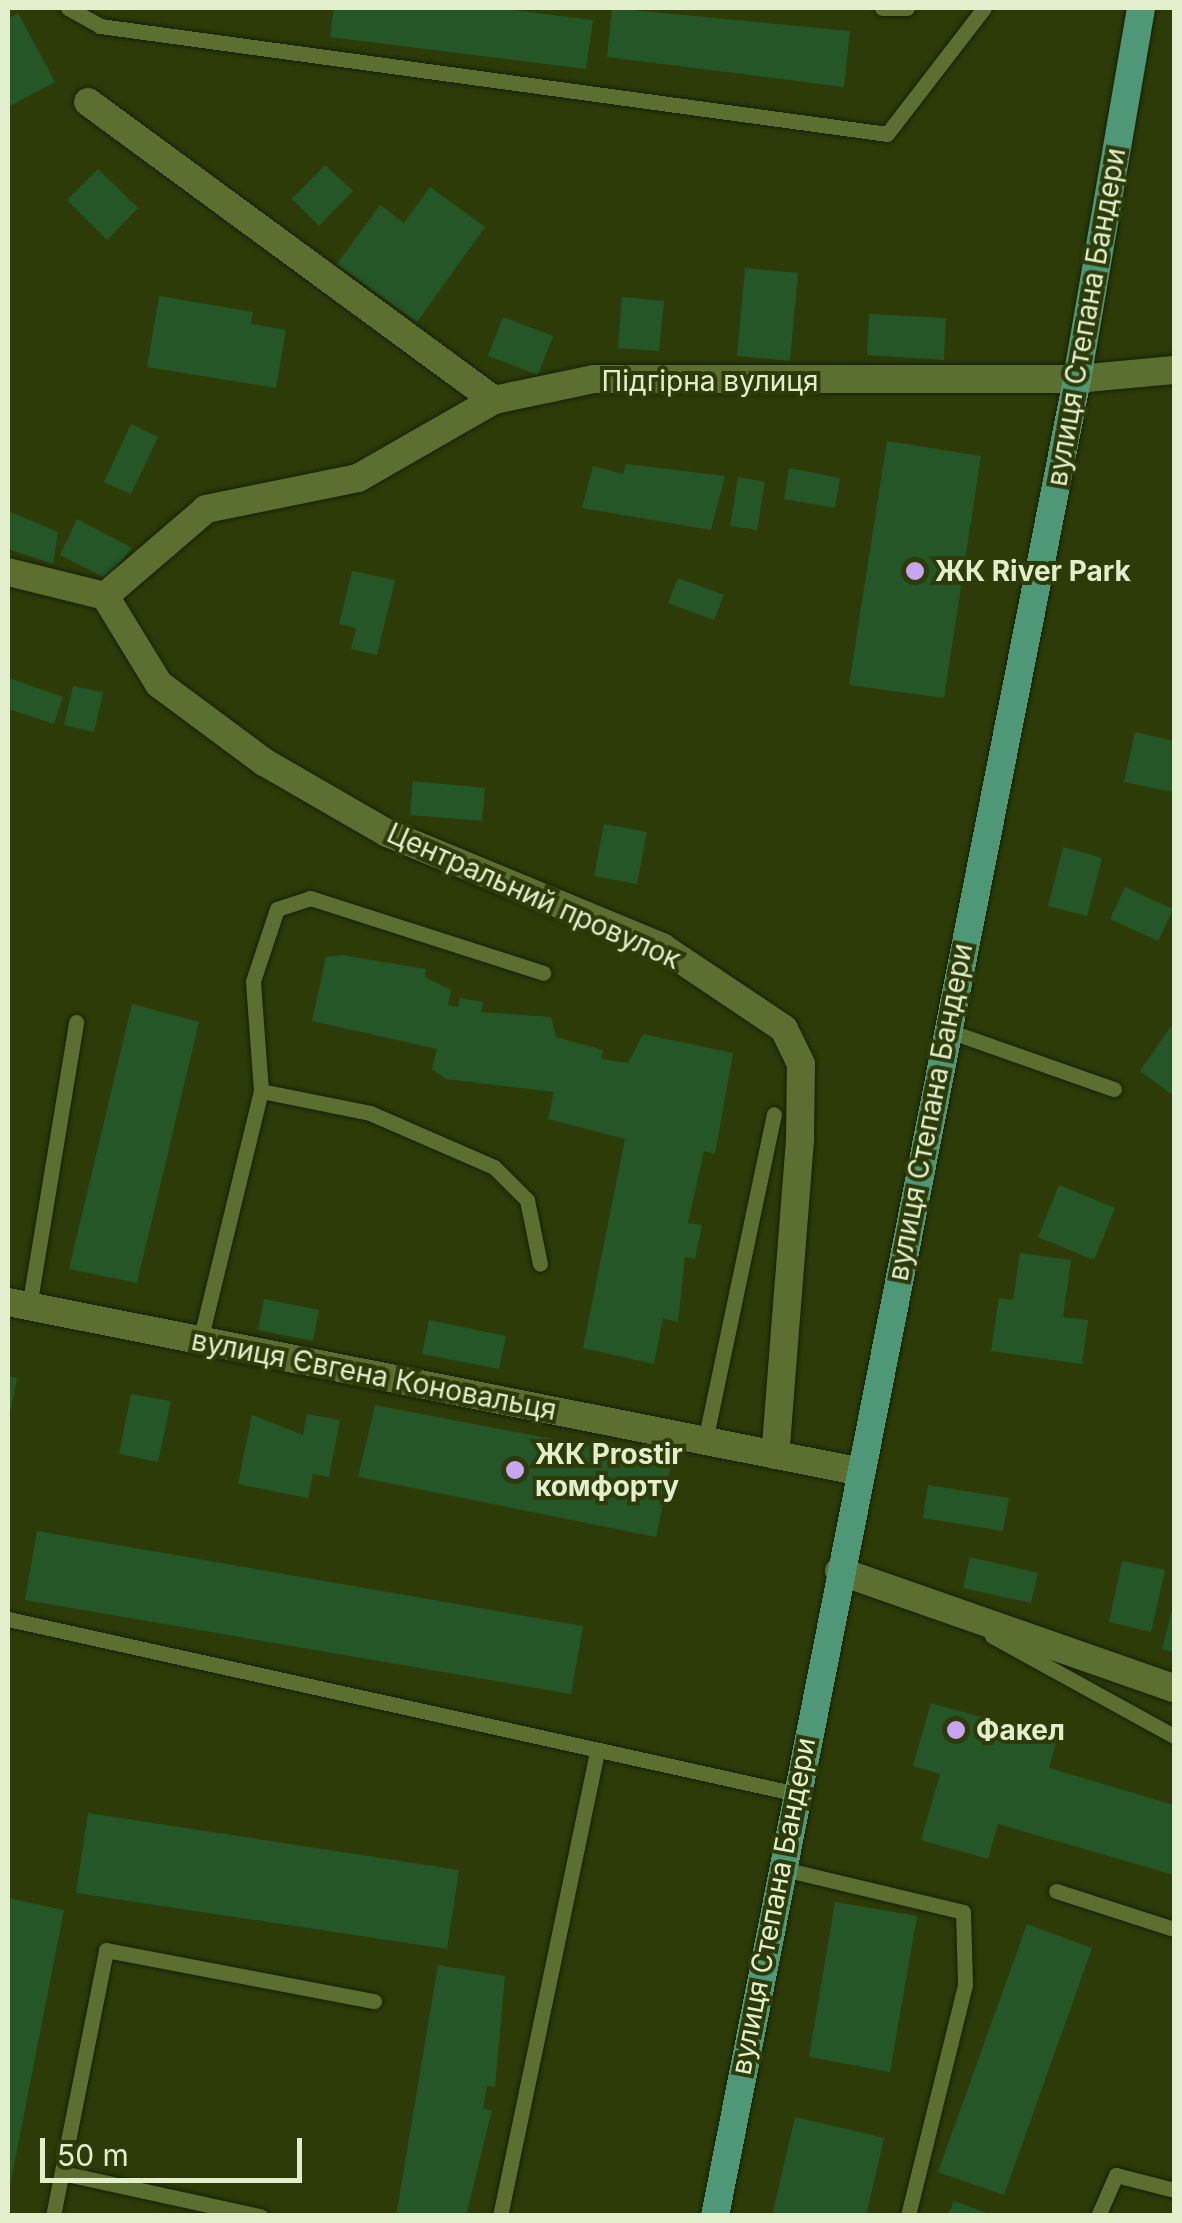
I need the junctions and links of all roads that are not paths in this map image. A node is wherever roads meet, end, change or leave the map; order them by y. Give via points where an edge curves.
1 (68, 8) edge
2 (882, 8) edge
3 (907, 8) edge
4 (984, 8) edge
5 (1142, 8) edge
6 (88, 102) dead end
7 (1174, 370) edge
8 (1078, 379) junction
9 (494, 400) junction
10 (8, 572) edge
11 (105, 596) junction
12 (544, 973) dead end
13 (76, 1022) dead end
14 (946, 1030) junction
15 (1114, 1089) dead end
16 (261, 1091) junction
17 (774, 1114) dead end
18 (540, 1264) dead end
19 (18, 1304) edge
20 (200, 1341) junction
21 (706, 1441) junction
22 (775, 1455) junction
23 (857, 1471) junction
24 (840, 1572) junction
25 (927, 1600) junction
26 (8, 1620) edge
27 (1174, 1688) edge
28 (1174, 1736) edge
29 (597, 1752) junction
30 (793, 1793) junction
31 (779, 1868) junction
32 (1056, 1891) dead end
33 (1174, 1930) edge
34 (374, 2001) dead end
35 (62, 2173) junction
36 (1174, 2190) edge
37 (53, 2216) edge
38 (260, 2216) edge
39 (500, 2216) edge
40 (715, 2216) edge
41 (908, 2216) edge
42 (1098, 2216) edge

1 - 4 lane via 100,26 887,134
2 - 3 lane
5 - 8 main road, вулиця Степана Бандери
6 - 9 street
7 - 8 street, Підгірна вулиця
8 - 9 street, Підгірна вулиця via 594,379
8 - 14 main road, вулиця Степана Бандери
9 - 11 street, Підгірна вулиця via 358,478 206,508
10 - 11 street
11 - 22 street, Центральний провулок via 159,684 264,762 387,833 662,947 784,1029 800,1064 800,1140
12 - 16 lane via 310,898 277,909 253,980
13 - 19 lane
14 - 15 lane
14 - 23 main road, вулиця Степана Бандери
16 - 18 lane via 370,1113 494,1167 527,1200
16 - 20 lane
17 - 21 lane
19 - 20 street, вулиця Євгена Коновальця
20 - 21 street, вулиця Євгена Коновальця
21 - 22 street, вулиця Євгена Коновальця
22 - 23 street, вулиця Євгена Коновальця
23 - 24 main road, вулиця Степана Бандери
24 - 25 street
24 - 30 main road, вулиця Степана Бандери
25 - 27 street
25 - 28 lane
26 - 29 lane
29 - 30 lane
29 - 39 lane
30 - 31 main road, вулиця Степана Бандери
31 - 40 main road, вулиця Степана Бандери
31 - 41 lane via 963,1912 964,1985
32 - 33 lane
34 - 35 lane via 106,1950
35 - 37 lane
35 - 38 lane
36 - 42 lane via 1116,2175

